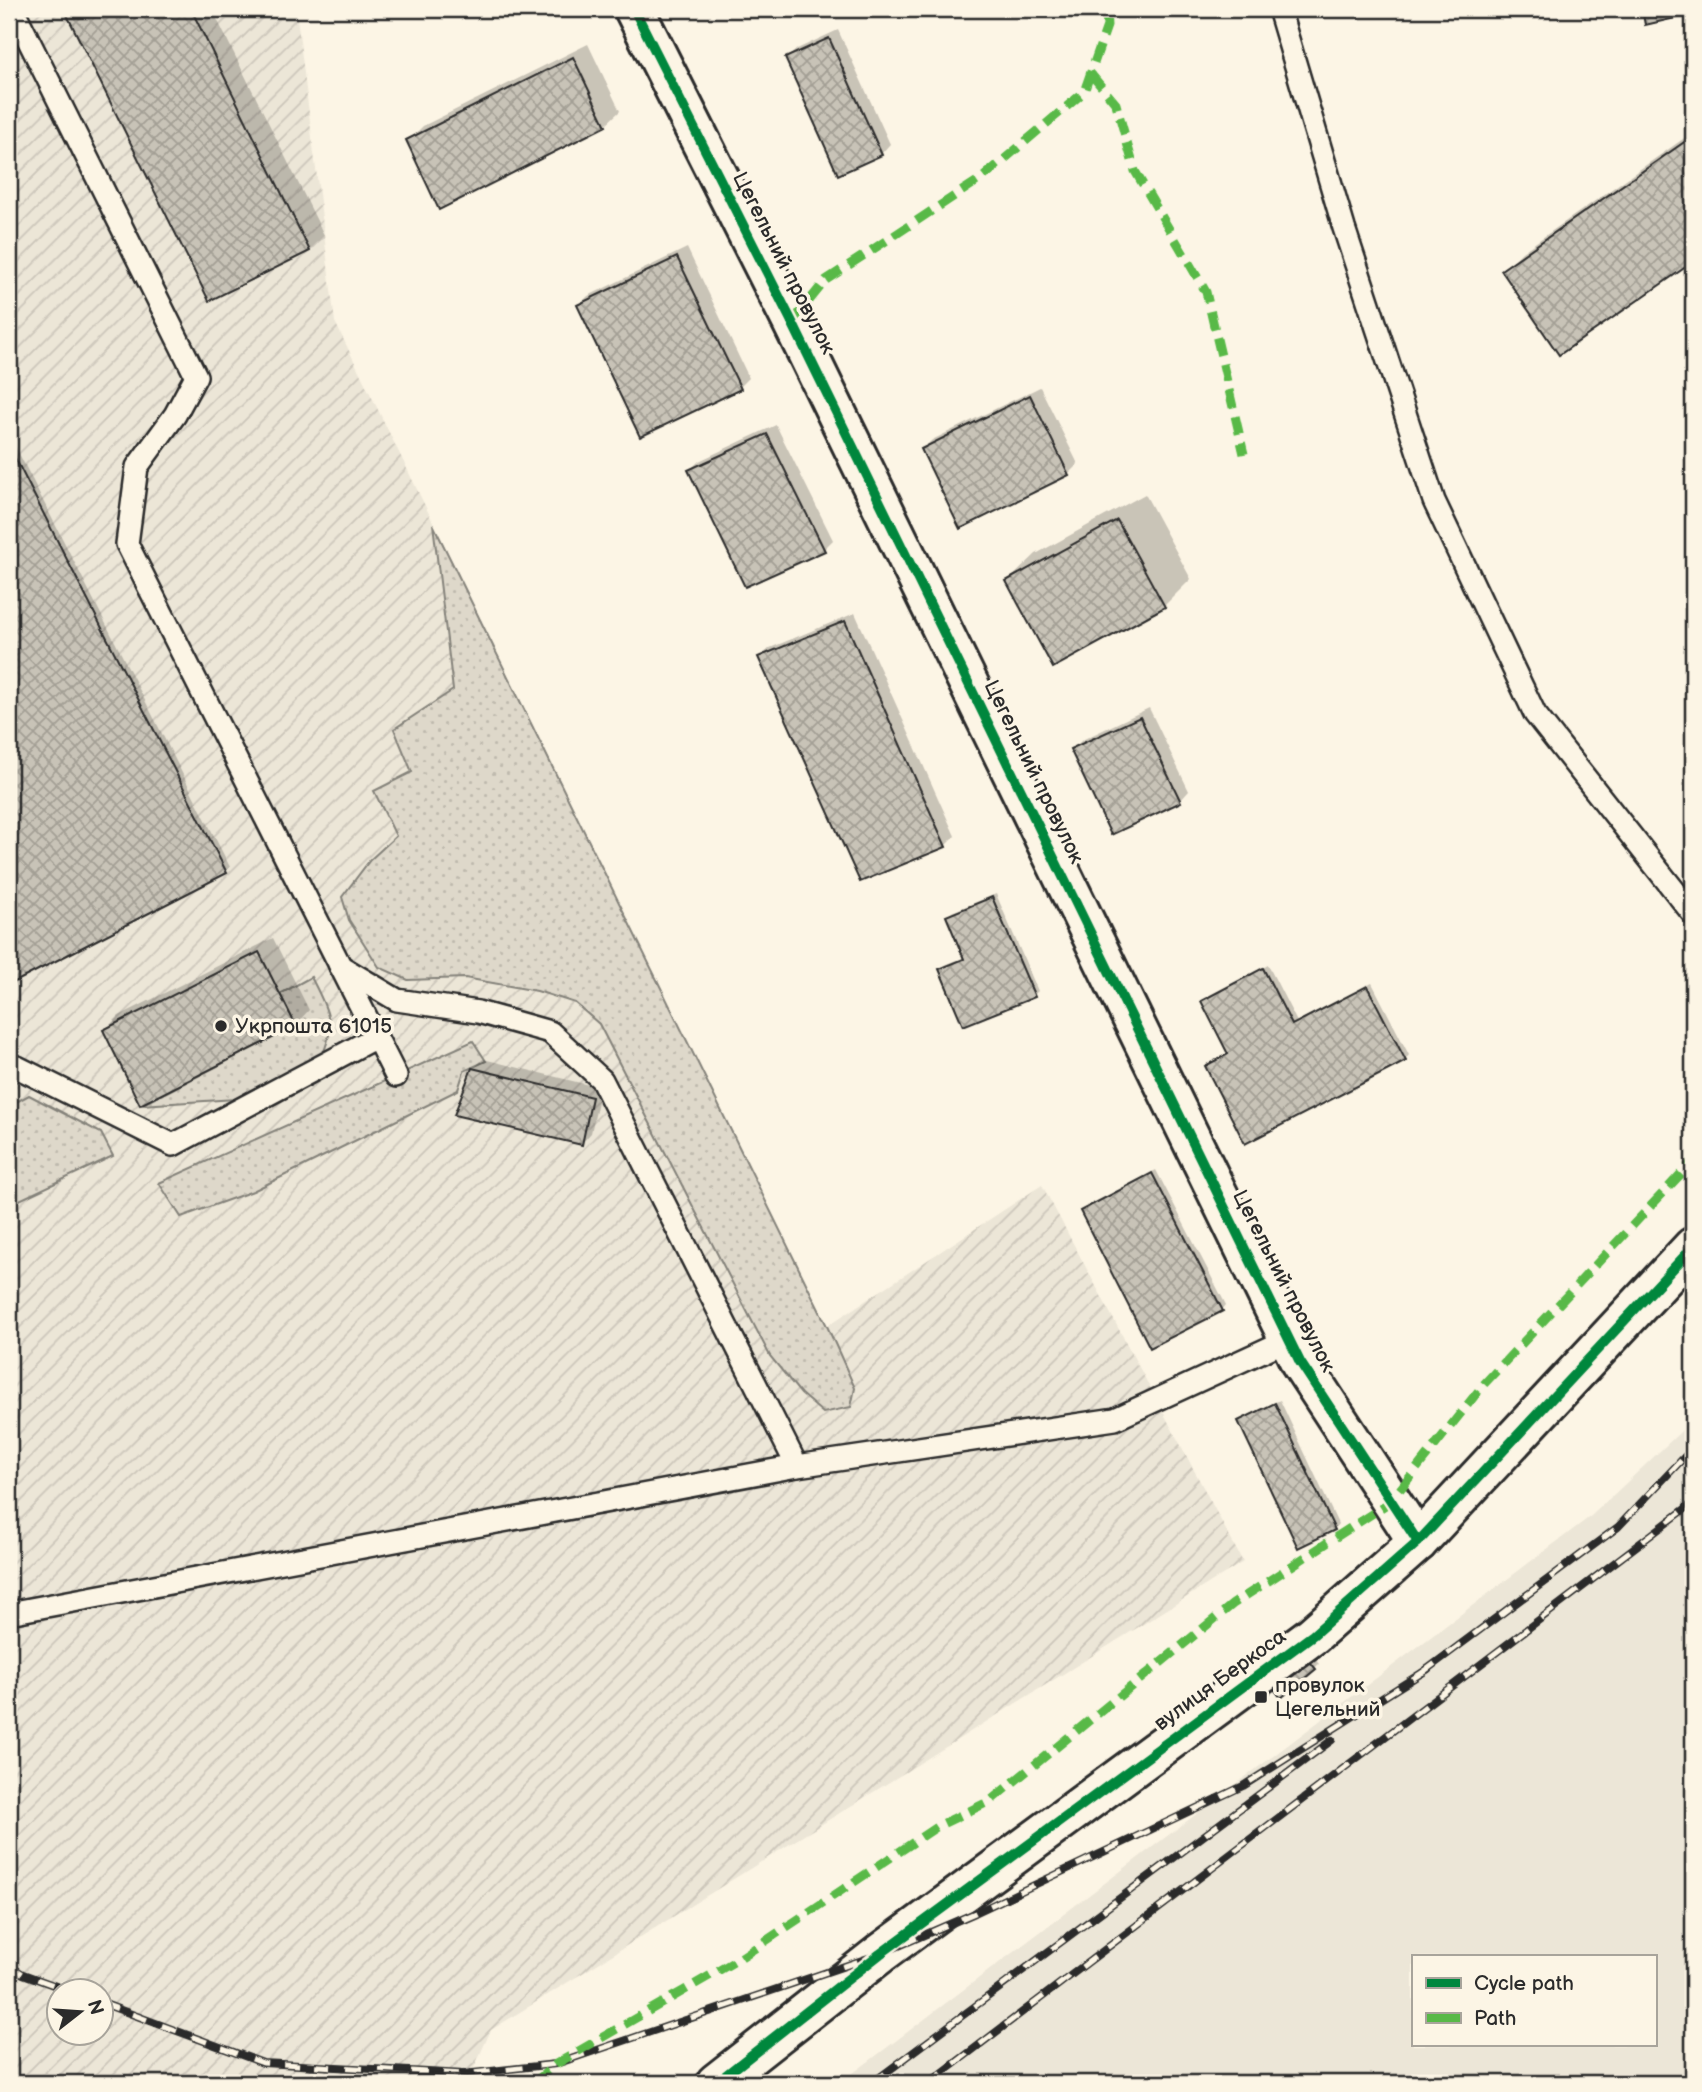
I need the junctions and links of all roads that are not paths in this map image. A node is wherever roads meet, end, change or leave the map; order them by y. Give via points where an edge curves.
1 (13, 9) edge
2 (634, 9) edge
3 (1279, 9) edge
4 (1693, 914) edge
5 (340, 966) junction
6 (376, 1037) junction
7 (9, 1072) edge
8 (396, 1076) dead end
9 (1693, 1247) edge
10 (1289, 1339) junction
11 (797, 1466) junction
12 (1418, 1542) junction
13 (9, 1613) edge
14 (716, 2083) edge

1 - 5 lane via 196,376 175,415 137,467 127,544
2 - 10 street, Цегельний провулок
3 - 4 lane via 1344,228 1434,501 1535,715
5 - 6 lane
5 - 11 lane via 397,1000 478,1012 550,1032 602,1080
6 - 7 lane via 173,1145 17,1067
6 - 8 lane
9 - 12 street, вулиця Беркоса
10 - 11 lane via 1115,1419
10 - 12 street, Цегельний провулок
11 - 13 lane
12 - 14 street, вулиця Беркоса via 1314,1635 880,1954

